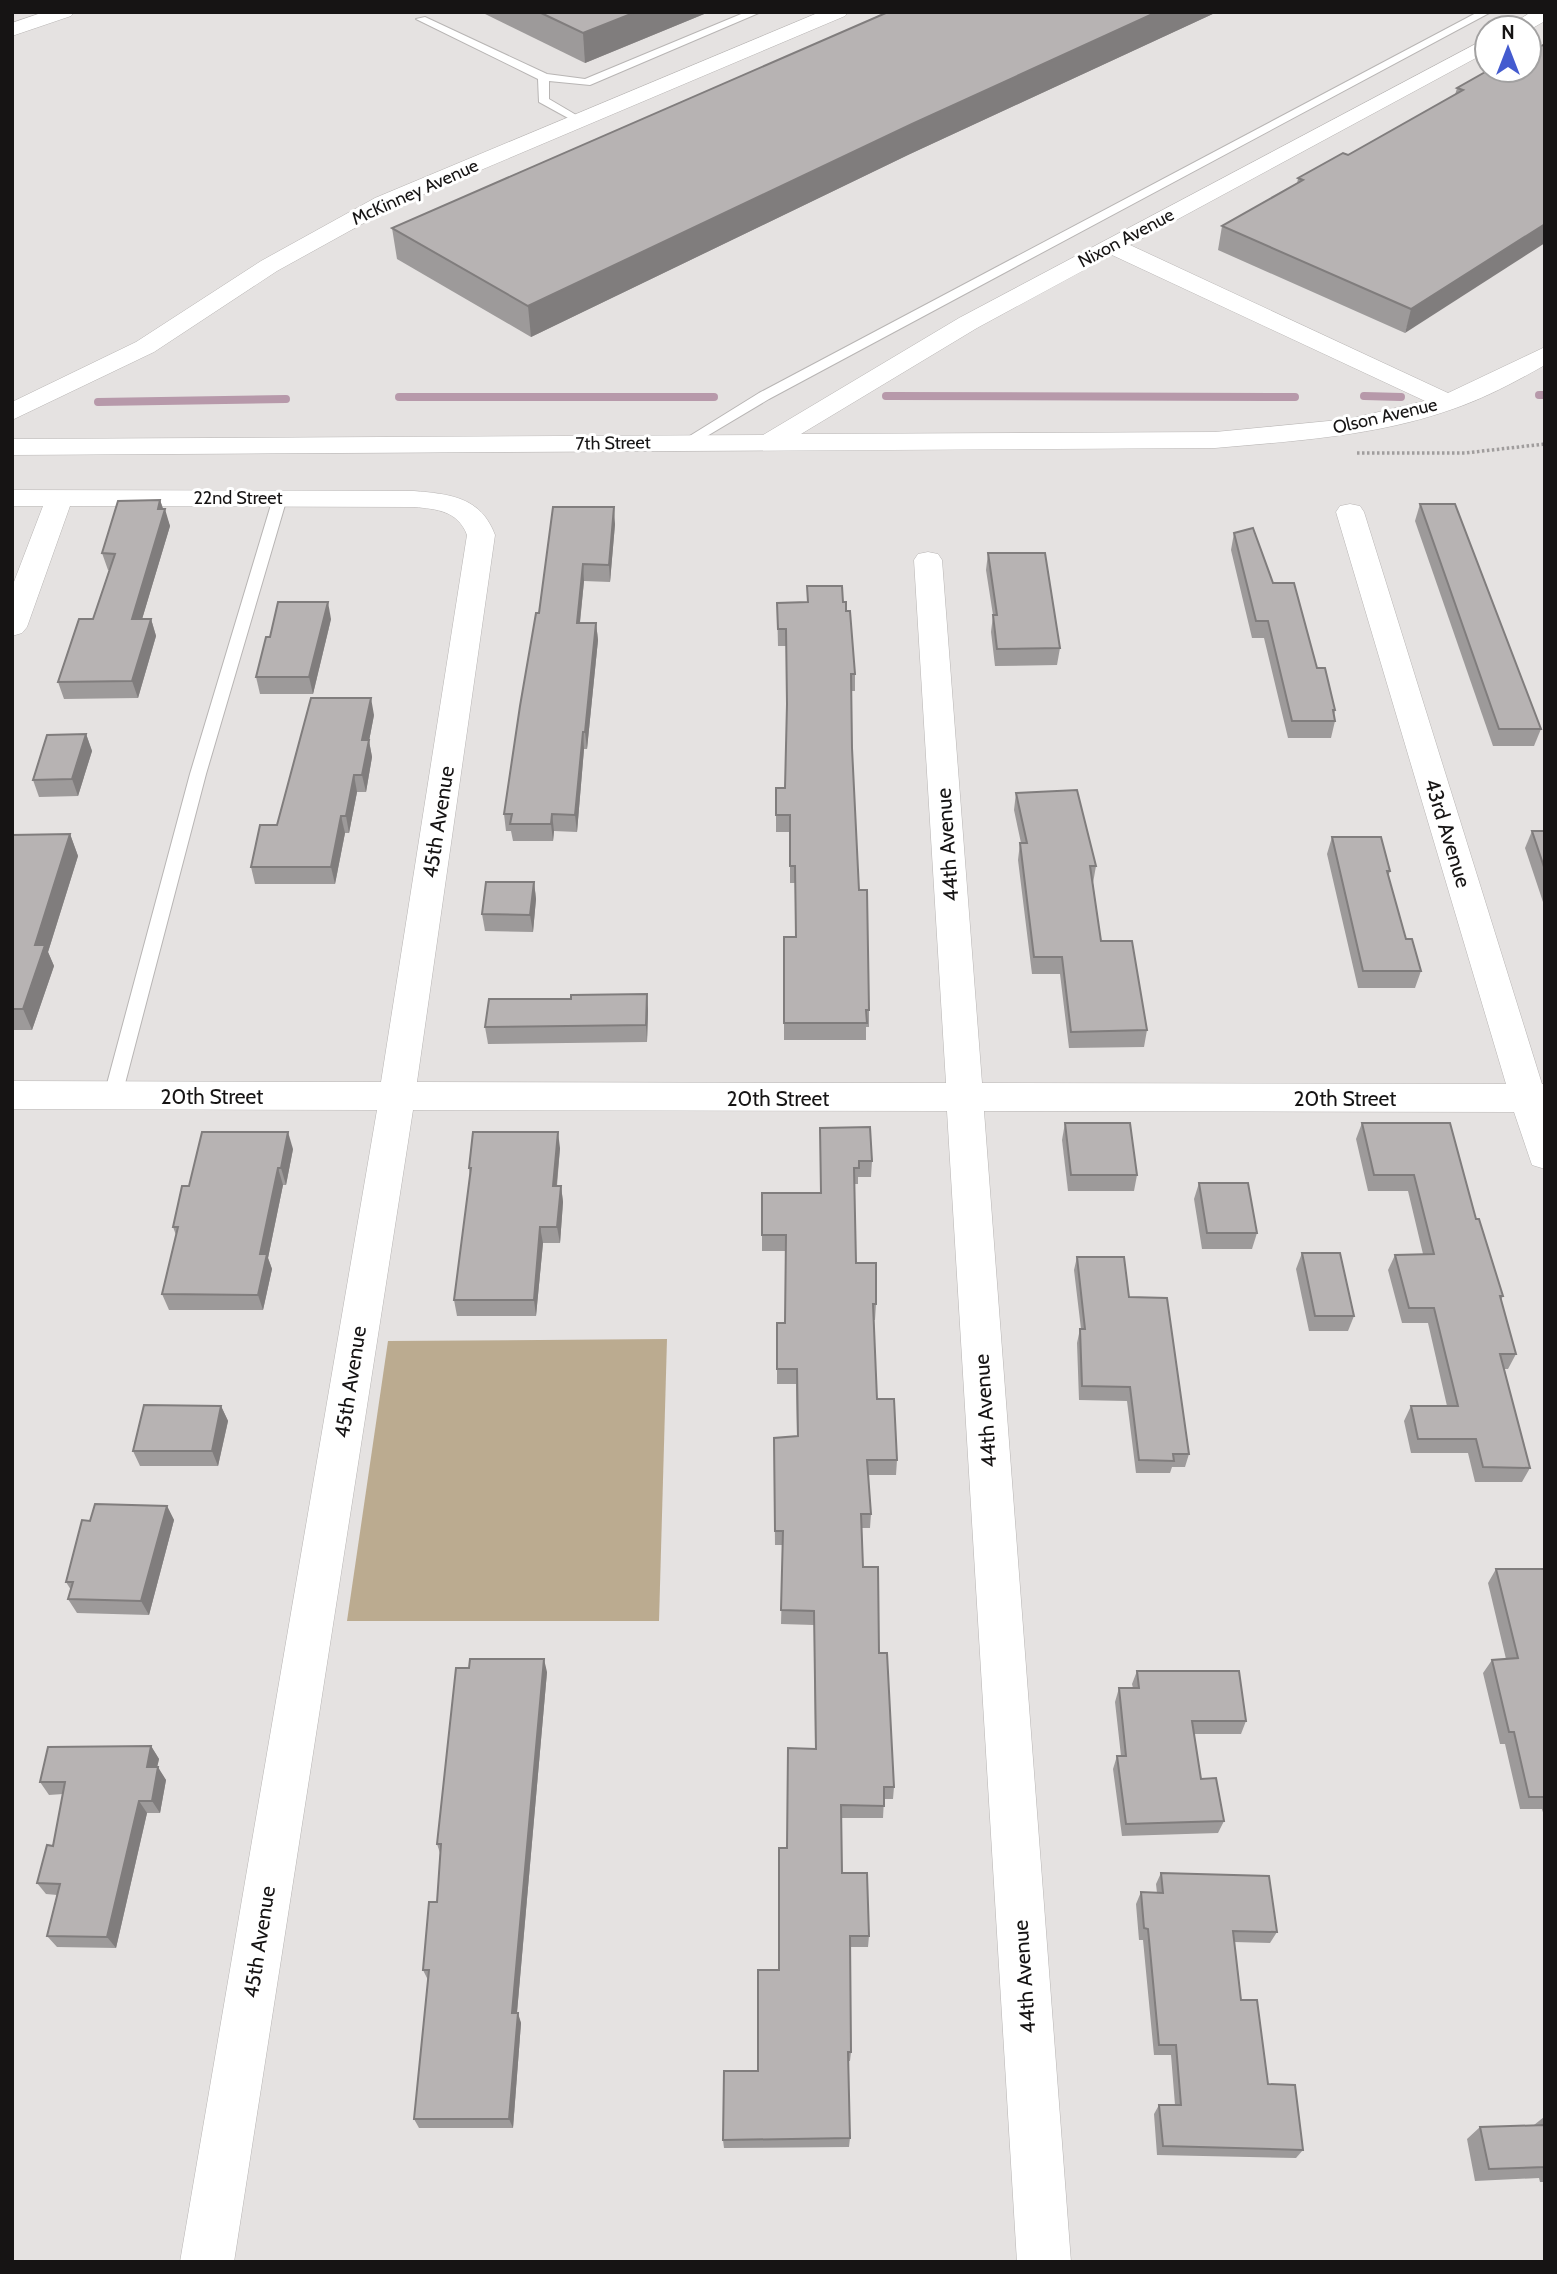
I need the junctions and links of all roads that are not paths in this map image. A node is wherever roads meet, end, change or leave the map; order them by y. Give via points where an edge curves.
1 (64, 12) edge
2 (756, 12) edge
3 (838, 12) edge
4 (1486, 12) edge
5 (421, 19) dead end
6 (12, 30) edge
7 (1473, 52) edge
8 (544, 77) junction
9 (579, 121) junction
10 (1112, 246) junction
11 (1545, 355) edge
12 (1446, 403) junction
13 (12, 412) edge
14 (1215, 440) joint
15 (687, 442) junction
16 (770, 442) junction
17 (12, 447) edge
18 (12, 498) edge
19 (280, 498) junction
20 (59, 499) junction
21 (463, 510) joint
22 (1350, 512) dead end
23 (929, 560) dead end
24 (12, 627) edge
25 (12, 1095) edge
26 (113, 1096) junction
27 (397, 1097) junction
28 (963, 1098) junction
29 (1536, 1098) edge
30 (1545, 1155) edge
31 (207, 2262) edge
32 (1044, 2262) edge

1 - 6 street
2 - 8 lane via 586,83
3 - 9 street, McKinney Avenue
4 - 15 lane via 776,389
5 - 8 lane
7 - 10 street, Nixon Avenue
8 - 9 lane via 543,100
9 - 13 street, McKinney Avenue via 383,203 269,266 145,346
10 - 12 street
10 - 16 street, Nixon Avenue via 968,323
11 - 12 street, Olson Avenue
12 - 14 street, Olson Avenue via 1331,430
14 - 16 street, 7th Street
15 - 16 street, 7th Street
15 - 17 street, 7th Street
18 - 20 street, 22nd Street
19 - 20 street, 22nd Street
19 - 21 street, 22nd Street via 428,500
19 - 26 lane via 198,774
20 - 24 street
21 - 27 street, 45th Avenue via 473,516 481,535
22 - 29 street, 43rd Avenue
23 - 28 street, 44th Avenue
25 - 26 street, 20th Street
26 - 27 street, 20th Street
27 - 28 street, 20th Street
27 - 31 street, 45th Avenue
28 - 29 street, 20th Street
28 - 32 street, 44th Avenue
29 - 30 street, 43rd Avenue

